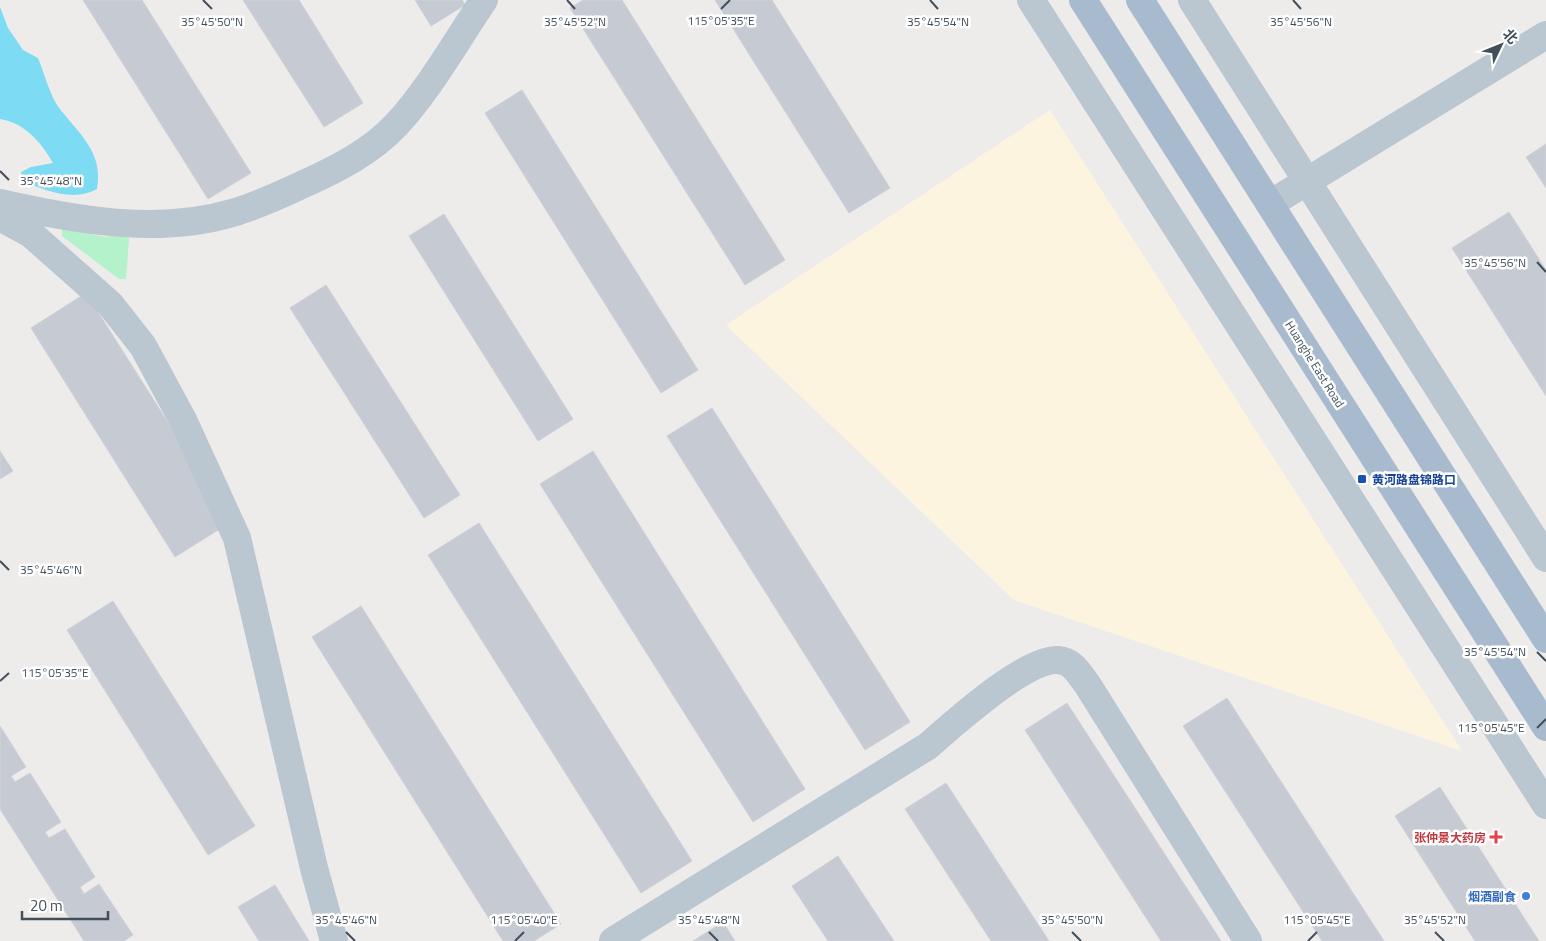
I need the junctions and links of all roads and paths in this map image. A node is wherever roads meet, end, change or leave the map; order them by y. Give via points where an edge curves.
1 (484, 0) edge
2 (1031, 0) edge
3 (1083, 0) edge
4 (1140, 0) edge
5 (1192, 0) edge
6 (1546, 35) edge
7 (1308, 182) junction
8 (0, 203) edge
9 (1270, 204) junction
10 (0, 217) edge
11 (1546, 558) edge
12 (1546, 638) edge
13 (1546, 727) edge
14 (1546, 806) edge
15 (334, 941) edge
16 (613, 941) edge
17 (1248, 941) edge

1 - 8 lane via 397,124 342,166 295,188 232,213 172,224 97,220
2 - 14 lane
3 - 13 main road, Huanghe East Road
4 - 9 main road
5 - 7 lane
6 - 7 lane
7 - 9 lane
7 - 11 lane
9 - 12 main road
10 - 15 lane via 31,234 110,304 143,346 188,431 237,538
16 - 17 lane via 928,746 968,710 1038,663 1059,660 1073,666 1087,684

